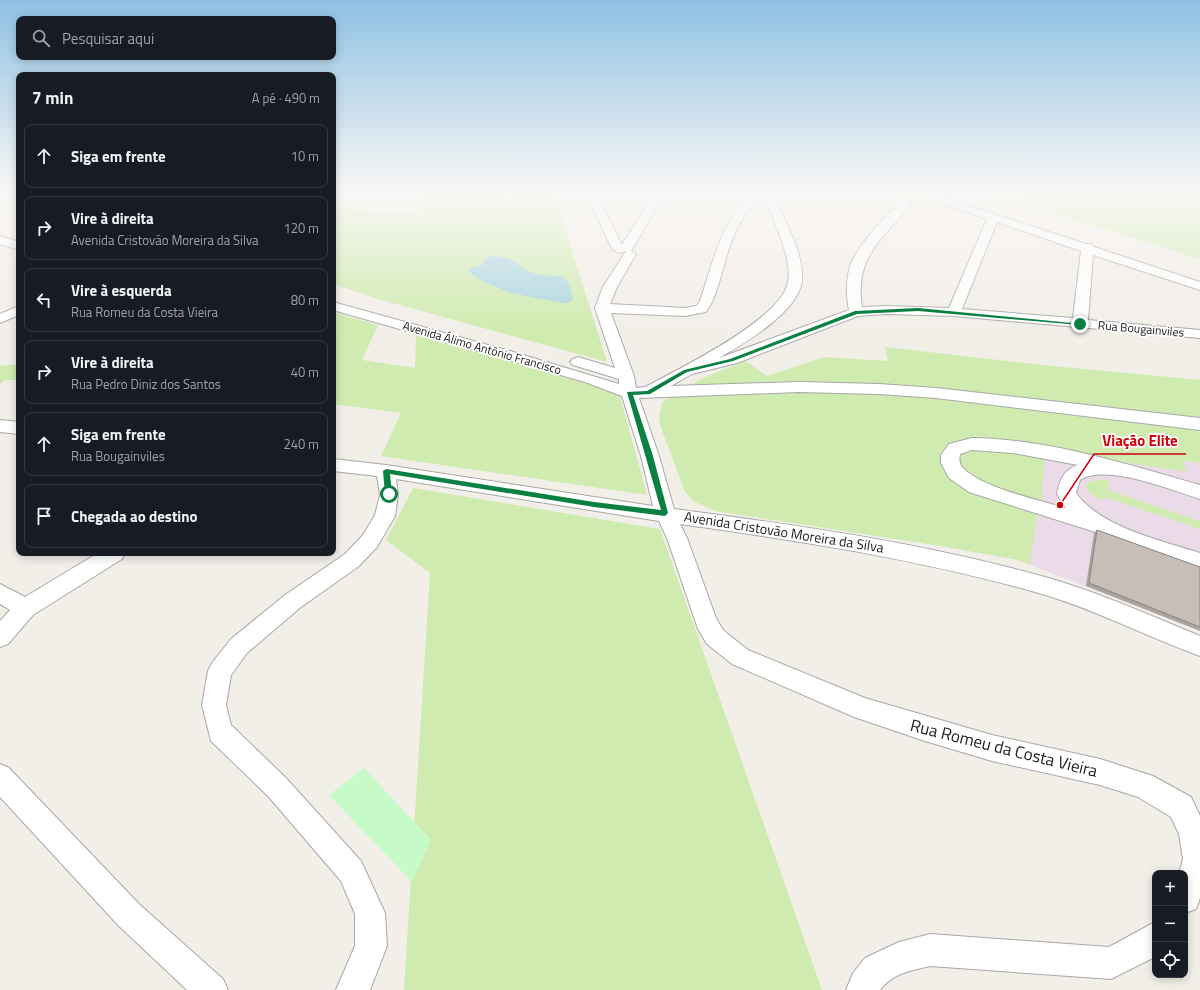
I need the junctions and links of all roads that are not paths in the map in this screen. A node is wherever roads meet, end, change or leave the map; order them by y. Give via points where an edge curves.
1 (616, 239) edge
2 (631, 239) edge
3 (725, 239) edge
4 (786, 239) edge
5 (876, 239) edge
6 (984, 239) edge
7 (1063, 239) edge
8 (0, 240) edge
9 (16, 245) edge
10 (1088, 247) junction
11 (623, 251) junction
12 (1200, 286) edge
13 (336, 296) edge
14 (336, 307) edge
15 (602, 308) junction
16 (16, 312) edge
17 (856, 312) junction
18 (954, 312) junction
19 (0, 320) edge
20 (1080, 324) junction
21 (1200, 334) edge
22 (686, 371) junction
23 (628, 385) junction
24 (648, 392) junction
25 (1200, 424) edge
26 (0, 426) edge
27 (16, 428) edge
28 (336, 465) edge
29 (1121, 469) junction
30 (386, 471) junction
31 (1200, 492) edge
32 (665, 513) junction
33 (1109, 529) junction
34 (110, 556) edge
35 (1200, 561) edge
36 (0, 593) edge
37 (25, 608) junction
38 (0, 637) edge
39 (1200, 646) edge
40 (0, 777) edge
41 (1188, 891) edge
42 (1152, 939) edge
43 (212, 990) edge
44 (352, 990) edge
45 (862, 990) edge

1 - 11 street
2 - 11 street
3 - 15 street via 707,301 701,309 685,312
4 - 22 street via 795,266 794,286 785,304 768,321
5 - 17 street via 858,264 854,283
6 - 18 street
7 - 10 street
8 - 9 street
10 - 12 street
10 - 20 street
11 - 15 street via 620,272 610,287
13 - 23 street, Avenida Álimo Antônio Francisco
14 - 23 street, Avenida Álimo Antônio Francisco via 591,379
15 - 23 street, Rua Romeu da Costa Vieira
16 - 19 street
17 - 18 street, Rua Bougainviles
17 - 22 street, Rua Bougainviles via 732,360
18 - 20 street, Rua Bougainviles
20 - 21 street, Rua Bougainviles
22 - 24 street
23 - 24 street
23 - 32 street, Rua Romeu da Costa Vieira
24 - 25 street via 799,387 879,389
26 - 27 street
28 - 30 street, Avenida Cristovão Moreira da Silva
29 - 31 street
29 - 33 street via 1080,472 1070,477 1066,486 1067,496 1075,508
29 - 33 street via 1051,454 985,444 959,446 950,455 950,463 956,473 976,487
30 - 32 street, Avenida Cristovão Moreira da Silva
30 - 44 street via 389,494 385,516 370,541 352,560 293,601 239,646 220,671 214,705 220,732 277,787 351,871 370,913 372,946
32 - 39 street, Avenida Cristovão Moreira da Silva via 910,553 994,573 1045,586
32 - 41 street, Rua Romeu da Costa Vieira via 678,538 706,622 715,637 740,657 863,709 925,729 992,748 1144,784 1181,807 1192,832 1197,859
33 - 35 street
34 - 37 street
36 - 37 street
37 - 38 street
40 - 43 street via 92,878 186,969
42 - 45 street via 1111,963 930,950 899,958 876,969

